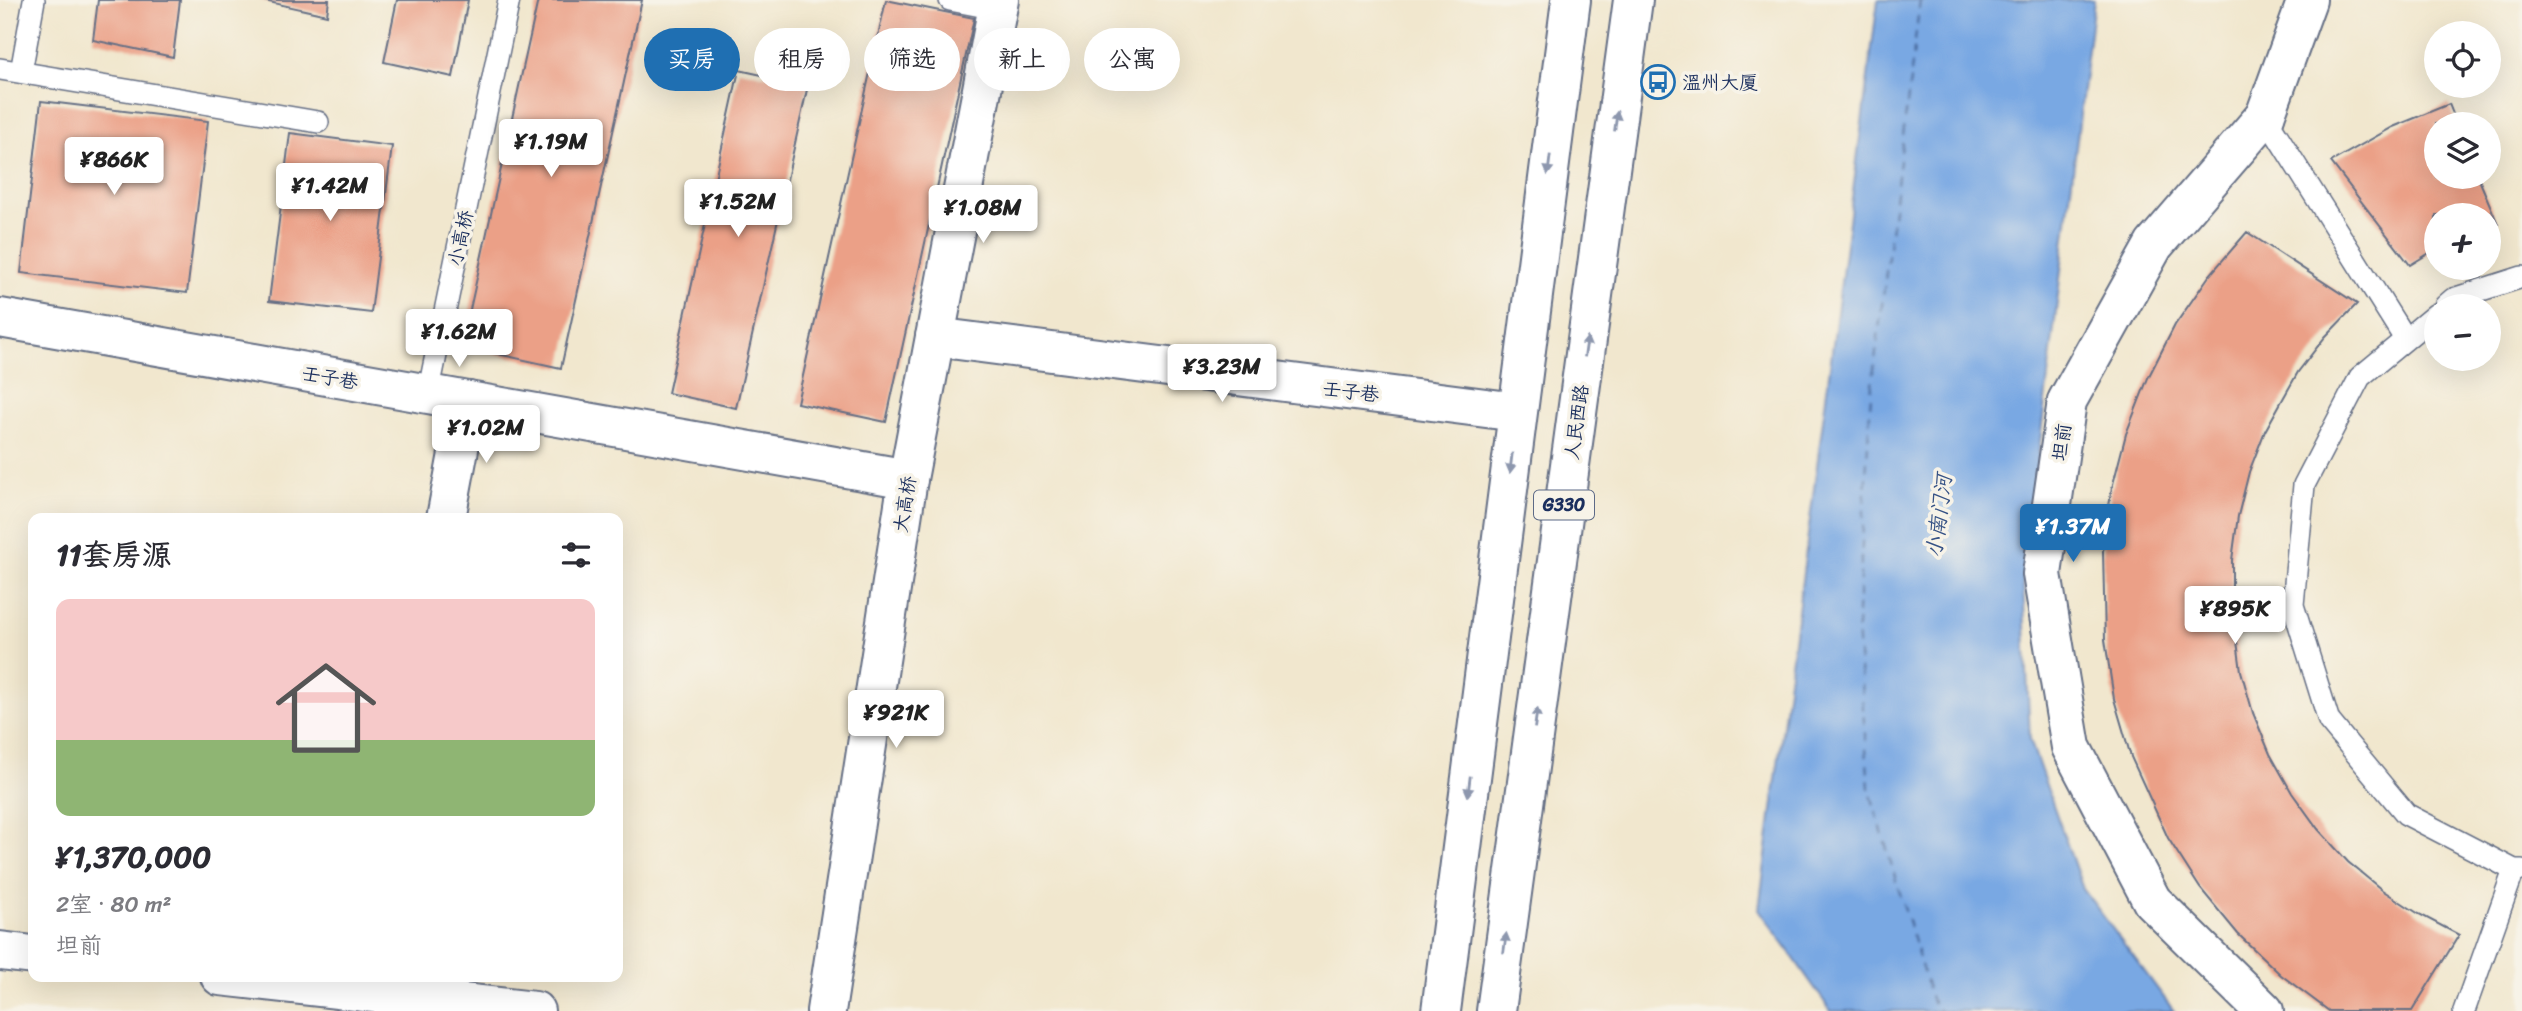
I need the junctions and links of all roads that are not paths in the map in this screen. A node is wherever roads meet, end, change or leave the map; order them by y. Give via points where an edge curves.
1 (34, 0) edge
2 (509, 0) edge
3 (950, 0) edge
4 (1571, 0) edge
5 (1633, 0) edge
6 (2307, 0) edge
7 (998, 4) edge
8 (10, 70) edge
9 (2265, 116) junction
10 (318, 122) dead end
11 (2522, 277) edge
12 (2469, 294) edge
13 (0, 318) edge
14 (2424, 323) edge
15 (935, 337) junction
16 (2405, 339) junction
17 (428, 394) junction
18 (468, 401) junction
19 (1517, 412) junction
20 (908, 479) junction
21 (447, 513) edge
22 (2518, 870) edge
23 (0, 951) edge
24 (28, 954) edge
25 (322, 982) edge
26 (356, 984) edge
27 (535, 1011) edge
28 (826, 1011) edge
29 (1441, 1011) edge
30 (1496, 1011) edge
31 (2264, 1011) edge
32 (2464, 1011) edge

1 - 8 lane
2 - 17 lane, 小高桥
3 - 7 lane
4 -> 19 main road, G330
30 -> 5 main road, 人民西路 / G330
6 - 9 main road, 坦前
7 - 15 main road, 大高桥
8 - 10 lane
9 - 16 lane
9 - 31 main road, 坦前 via 2154,245 2067,401 2042,575 2071,747 2152,901
11 - 12 lane
13 - 17 main road, 壬子巷
14 - 16 lane
15 - 19 main road, 壬子巷
15 - 20 main road, 大高桥
16 - 22 lane via 2360,377 2304,485 2293,605 2329,721 2406,814
17 - 18 main road, 壬子巷
18 - 20 main road, 壬子巷
18 - 21 main road
19 -> 29 main road, G330
20 - 28 main road, 大高桥
22 - 32 lane
23 - 24 main road
25 - 26 main road
26 - 27 main road

